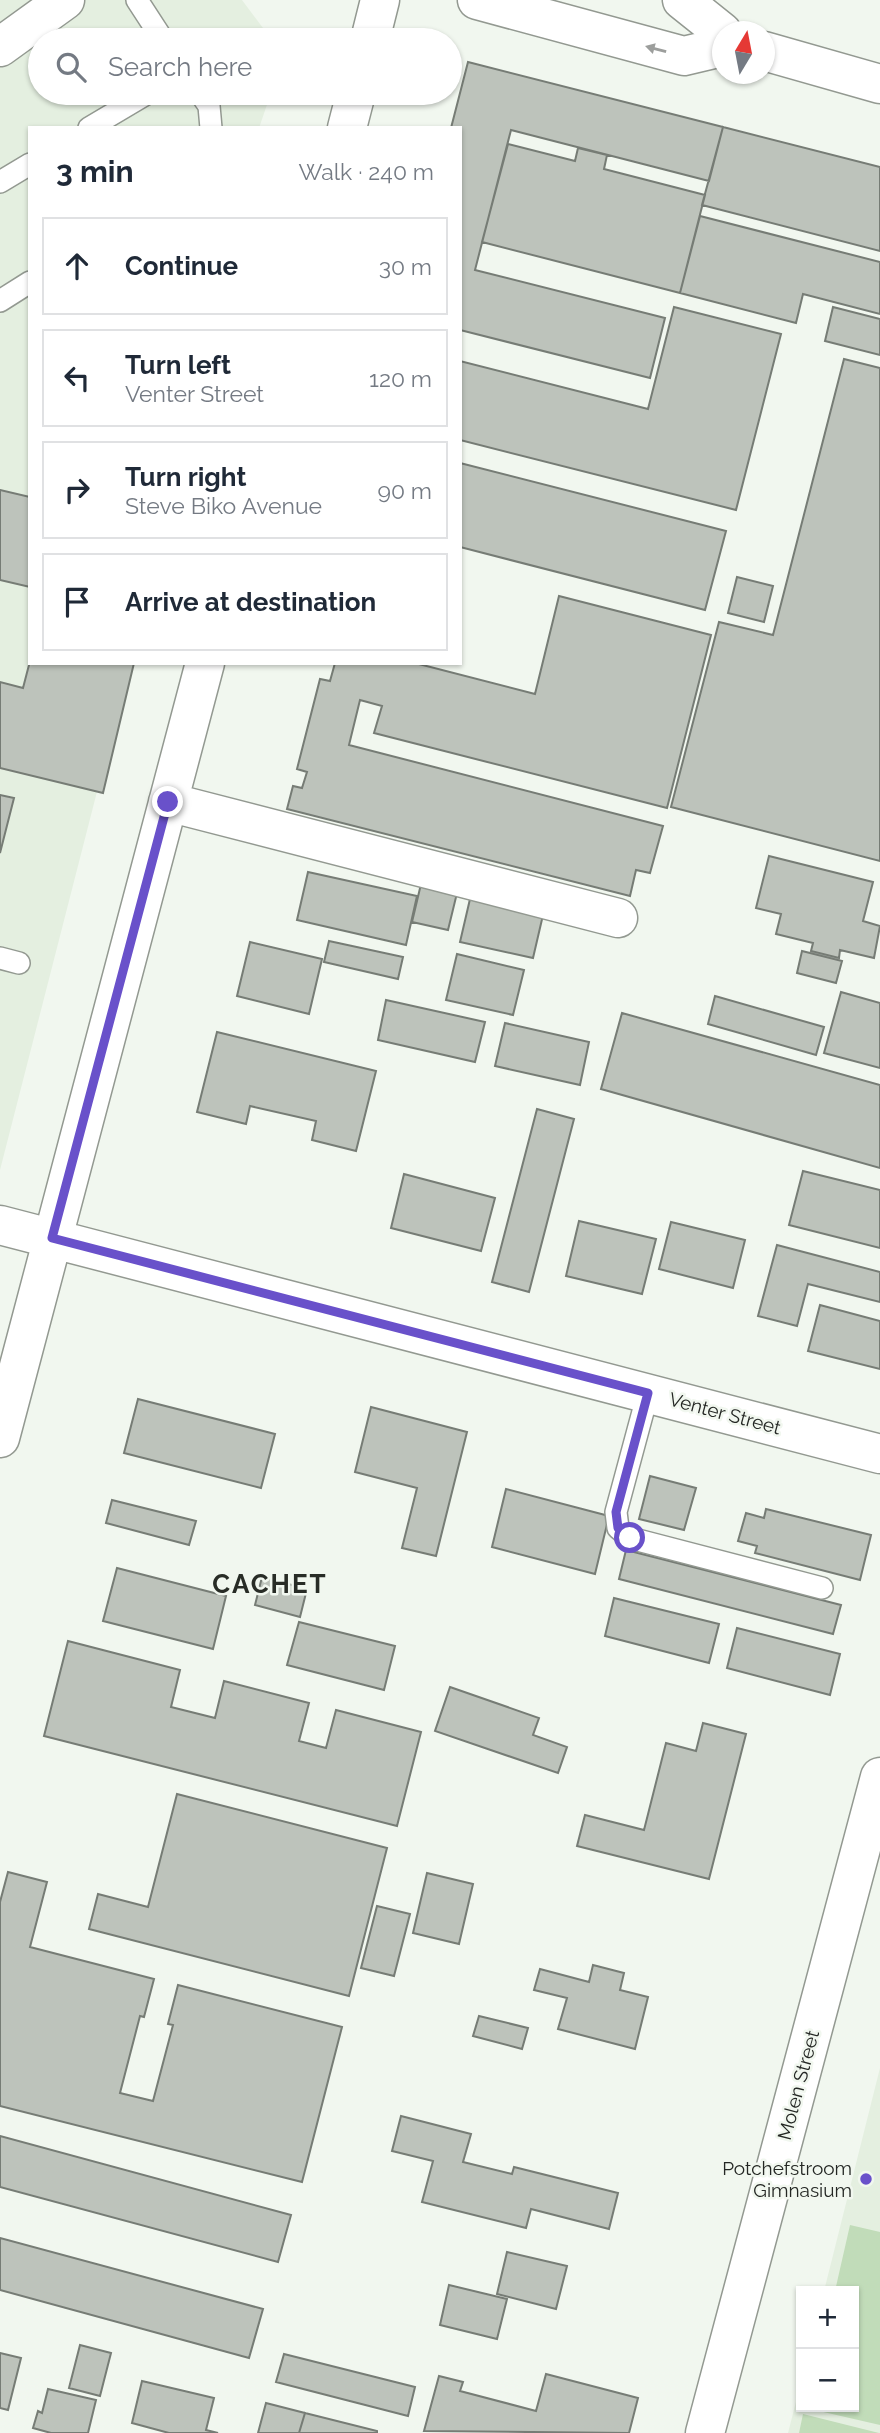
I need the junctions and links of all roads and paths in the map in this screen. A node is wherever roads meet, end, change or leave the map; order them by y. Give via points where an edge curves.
1 (65, 0) edge
2 (136, 0) edge
3 (380, 0) edge
4 (477, 0) edge
5 (682, 0) edge
6 (712, 23) edge
7 (155, 28) edge
8 (373, 28) edge
9 (0, 47) edge
10 (712, 50) edge
11 (775, 54) edge
12 (880, 83) edge
13 (128, 105) edge
14 (208, 105) edge
15 (353, 105) edge
16 (92, 126) edge
17 (211, 126) edge
18 (348, 126) edge
19 (28, 165) edge
20 (0, 181) edge
21 (28, 283) edge
22 (0, 301) edge
23 (204, 665) edge
24 (168, 802) junction
25 (618, 918) dead end
26 (0, 1225) edge
27 (52, 1238) junction
28 (648, 1393) junction
29 (0, 1438) edge
30 (880, 1454) edge
31 (822, 1588) dead end
32 (880, 1777) edge
33 (705, 2433) edge

1 - 9 street
2 - 7 lane
3 - 8 street
10 -> 4 street via 684,57
5 - 6 street
11 - 12 street
13 - 16 lane
14 - 17 lane
15 - 18 street
19 - 20 lane
21 - 22 lane
23 - 24 street
24 - 25 street
24 - 27 street
26 - 27 street, Venter Street
27 - 28 street, Venter Street
27 - 29 street
28 - 30 street, Venter Street
28 - 31 lane via 616,1512 618,1528 630,1538
32 - 33 street, Molen Street

